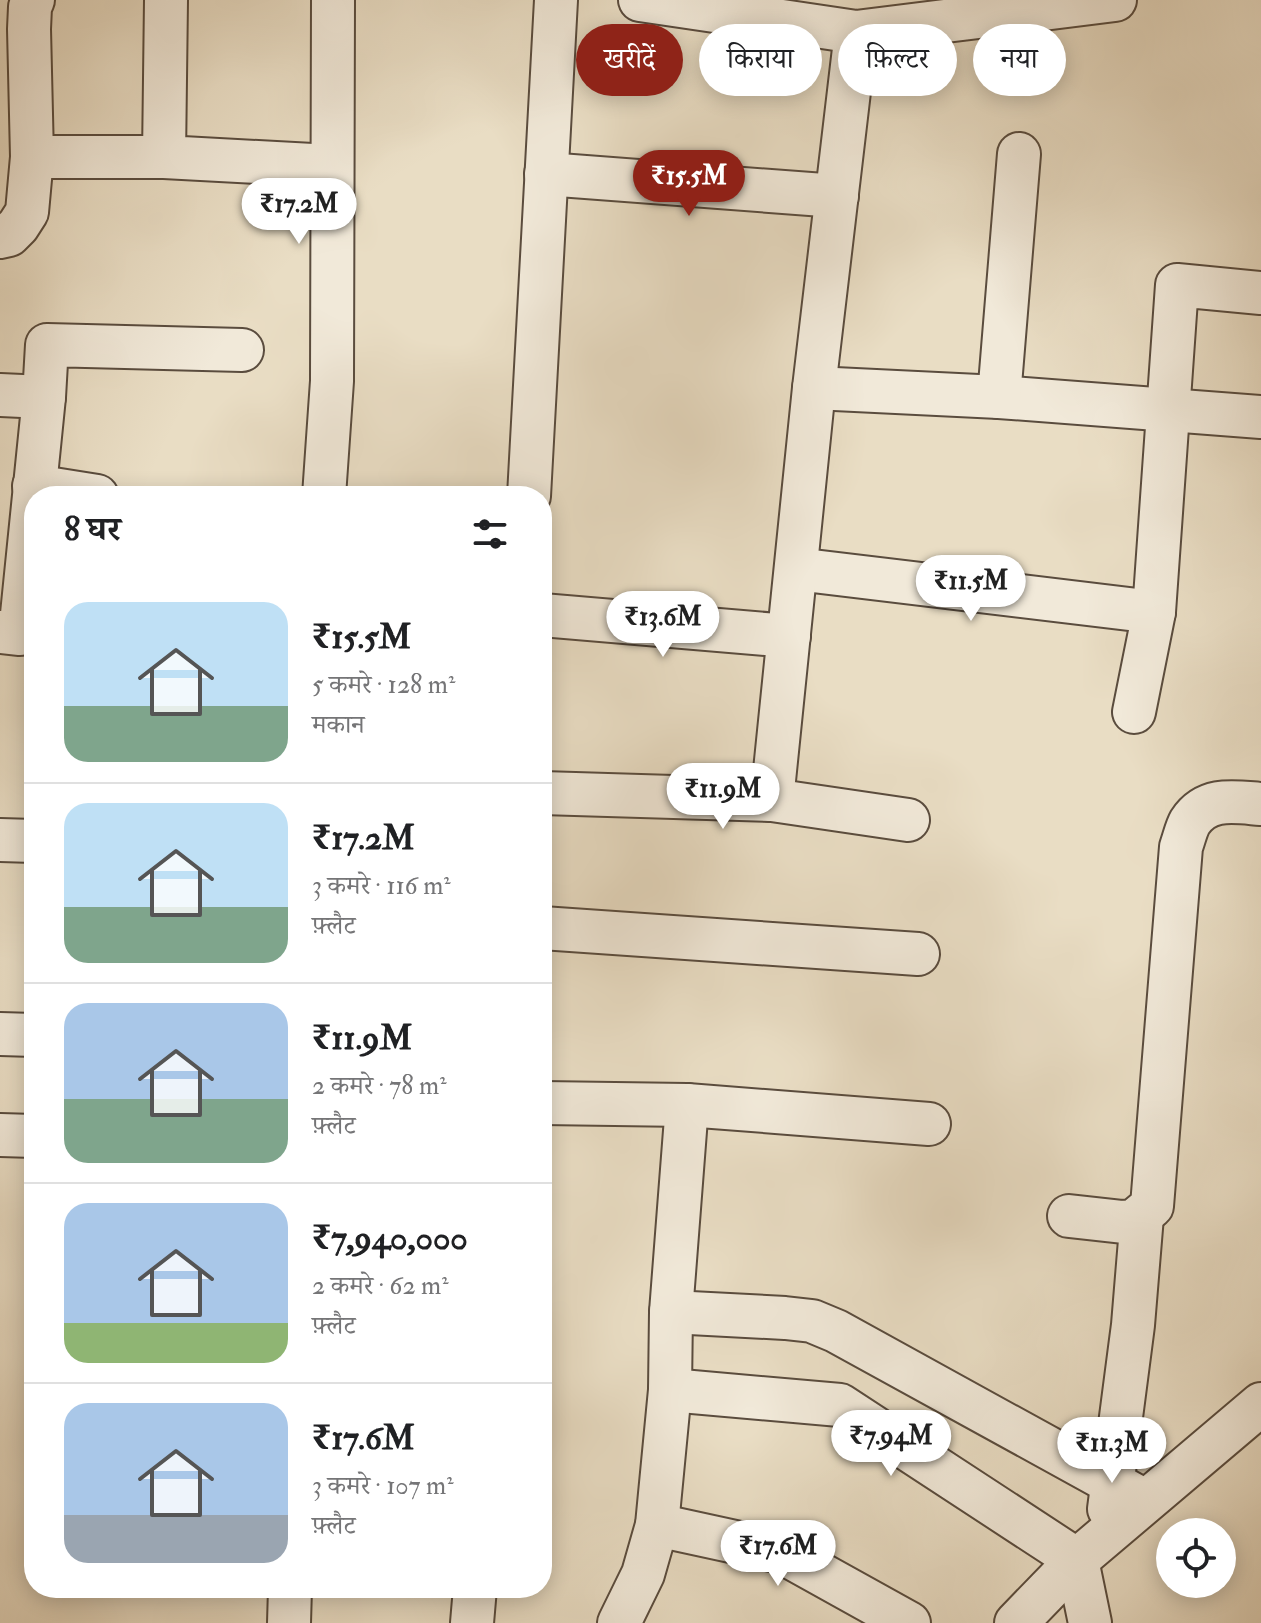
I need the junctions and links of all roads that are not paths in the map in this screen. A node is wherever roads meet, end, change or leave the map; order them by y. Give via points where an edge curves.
1 (33, 0) edge
2 (166, 0) edge
3 (333, 0) edge
4 (556, 0) edge
5 (640, 0) edge
6 (1115, 0) edge
7 (847, 21) edge
8 (15, 95) edge
9 (1019, 154) dead end
10 (32, 157) junction
11 (164, 157) junction
12 (331, 166) junction
13 (546, 174) junction
14 (837, 196) junction
15 (0, 237) edge
16 (1261, 293) edge
17 (242, 350) dead end
18 (814, 388) junction
19 (0, 395) edge
20 (44, 397) junction
21 (999, 397) junction
22 (1169, 410) junction
23 (1261, 417) edge
24 (34, 486) edge
25 (325, 486) edge
26 (530, 486) edge
27 (796, 569) junction
28 (24, 592) edge
29 (1154, 612) junction
30 (552, 616) edge
31 (0, 632) edge
32 (789, 636) junction
33 (1134, 712) dead end
34 (552, 793) edge
35 (772, 800) junction
36 (1261, 804) edge
37 (908, 820) dead end
38 (0, 840) edge
39 (24, 841) edge
40 (552, 929) edge
41 (918, 954) dead end
42 (0, 1034) edge
43 (24, 1035) edge
44 (552, 1103) edge
45 (687, 1105) junction
46 (929, 1124) dead end
47 (0, 1135) edge
48 (24, 1136) edge
49 (1069, 1216) dead end
50 (1142, 1216) junction
51 (671, 1312) junction
52 (670, 1390) junction
53 (1261, 1404) edge
54 (1128, 1492) junction
55 (657, 1525) junction
56 (1092, 1547) junction
57 (290, 1598) edge
58 (474, 1598) edge
59 (289, 1623) edge
60 (472, 1623) edge
61 (619, 1623) edge
62 (909, 1623) edge
63 (1016, 1623) edge
64 (1090, 1623) edge

1 - 8 street
2 - 11 street
3 - 12 street
4 - 13 street
5 - 7 street
6 - 7 street
7 - 14 street
8 - 10 street
9 - 21 street
10 - 11 street
10 - 15 street via 27,212 9,235
11 - 12 street
12 - 25 street via 332,381
13 - 14 street
13 - 26 street
14 - 18 street
16 - 22 street via 1177,285
17 - 20 street via 47,345
18 - 21 street
18 - 27 street
19 - 20 street
20 - 24 street
21 - 22 street
22 - 23 street
22 - 29 street
27 - 29 street
27 - 32 street
28 - 31 street via 20,634
29 - 33 street
30 - 32 street
32 - 35 street
34 - 35 street
35 - 37 street
36 - 50 street via 1219,801 1202,810 1190,823 1181,847 1152,1206
38 - 39 street
40 - 41 street
42 - 43 street
44 - 45 street
45 - 46 street
45 - 51 street
47 - 48 street
49 - 50 street via 1123,1222
50 - 54 street
51 - 52 street
51 - 54 street via 812,1321
52 - 55 street
52 - 56 street via 840,1405
53 - 54 street
54 - 56 street
55 - 61 street via 643,1574
55 - 62 street via 781,1552
56 - 63 street
56 - 64 street
57 - 59 street
58 - 60 street

